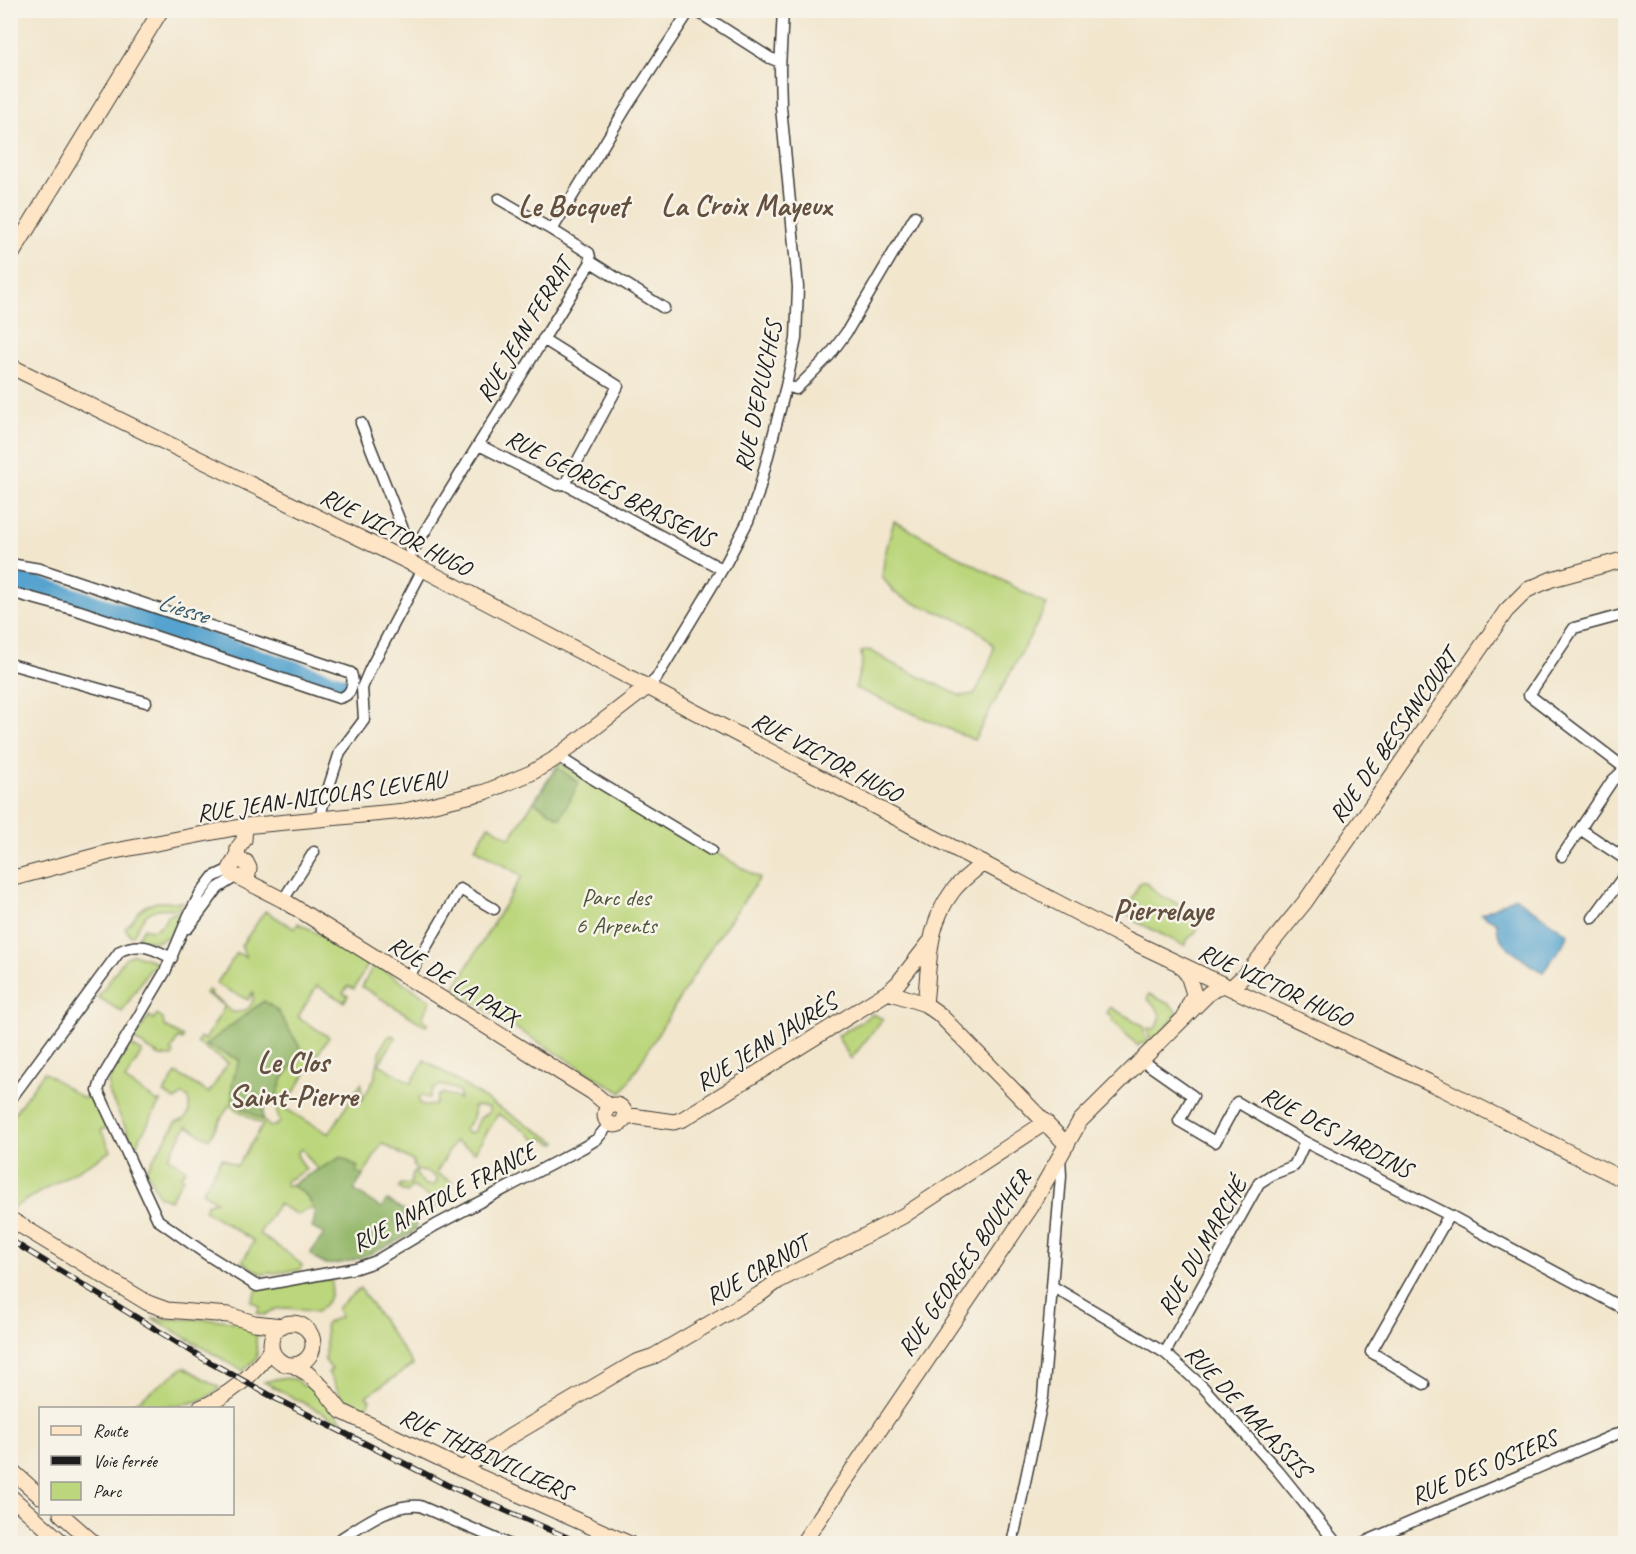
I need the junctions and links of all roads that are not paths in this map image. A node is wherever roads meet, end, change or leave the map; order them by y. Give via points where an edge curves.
1 (161, 10) edge
2 (690, 10) edge
3 (695, 10) edge
4 (783, 10) edge
5 (780, 62) junction
6 (499, 199) dead end
7 (915, 216) dead end
8 (552, 230) junction
9 (10, 257) edge
10 (591, 262) junction
11 (664, 308) dead end
12 (543, 339) junction
13 (10, 366) edge
14 (786, 386) junction
15 (361, 423) dead end
16 (479, 445) junction
17 (565, 484) junction
18 (409, 557) junction
19 (1626, 559) edge
20 (10, 564) edge
21 (423, 569) junction
22 (722, 569) junction
23 (10, 592) edge
24 (1626, 614) edge
25 (10, 664) edge
26 (646, 688) junction
27 (146, 702) dead end
28 (560, 755) junction
29 (1625, 769) edge
30 (321, 819) junction
31 (1580, 829) junction
32 (245, 833) junction
33 (711, 850) dead end
34 (314, 852) dead end
35 (1562, 856) dead end
36 (1626, 857) edge
37 (983, 863) junction
38 (240, 869) junction
39 (1626, 873) edge
40 (10, 879) edge
41 (278, 898) junction
42 (494, 909) dead end
43 (1593, 918) dead end
44 (930, 942) junction
45 (172, 958) junction
46 (1178, 964) junction
47 (408, 978) junction
48 (1227, 986) junction
49 (888, 992) junction
50 (925, 1004) junction
51 (1180, 1022) junction
52 (1143, 1061) junction
53 (10, 1100) edge
54 (609, 1106) junction
55 (625, 1115) junction
56 (1046, 1122) junction
57 (610, 1124) junction
58 (1305, 1142) junction
59 (1063, 1151) junction
60 (1626, 1181) edge
61 (1449, 1215) junction
62 (10, 1219) edge
63 (1052, 1286) junction
64 (1626, 1310) edge
65 (254, 1323) junction
66 (282, 1326) junction
67 (271, 1346) junction
68 (313, 1349) junction
69 (1166, 1353) junction
70 (290, 1365) junction
71 (1424, 1384) dead end
72 (329, 1396) junction
73 (202, 1407) edge
74 (223, 1407) edge
75 (1626, 1430) edge
76 (10, 1469) edge
77 (462, 1469) junction
78 (10, 1483) edge
79 (39, 1494) edge
80 (39, 1495) edge
81 (10, 1496) edge
82 (39, 1515) edge
83 (62, 1515) edge
84 (41, 1516) edge
85 (64, 1544) edge
86 (95, 1544) edge
87 (332, 1544) edge
88 (508, 1544) edge
89 (630, 1544) edge
90 (802, 1544) edge
91 (1012, 1544) edge
92 (1337, 1544) edge
93 (1360, 1544) edge

1 - 9 street
2 - 8 street, RUE JEAN FERRAT
3 - 5 street
4 - 5 street, RUE D'EPLUCHES
5 - 14 street, RUE D'EPLUCHES via 798,287 796,339
6 - 8 street
7 - 14 street via 829,356 796,389
8 - 10 street, RUE JEAN FERRAT via 589,253
10 - 11 street
10 - 12 street, RUE JEAN FERRAT
12 - 16 street, RUE JEAN FERRAT
12 - 17 street via 618,386
13 - 18 street, RUE VICTOR HUGO
14 - 22 street, RUE D'EPLUCHES via 758,494
15 - 18 street
16 - 17 street, RUE GEORGES BRASSENS via 557,484
16 - 18 street, RUE JEAN FERRAT
17 - 22 street, RUE GEORGES BRASSENS
18 - 21 street, RUE VICTOR HUGO
19 - 48 street, RUE DE BESSANCOURT via 1552,579 1527,590 1506,611 1305,902 1248,972
20 - 23 street via 40,569 351,673 352,688 347,696 339,698 80,611
21 - 26 street, RUE VICTOR HUGO
21 - 30 street via 362,688 364,720 340,752
22 - 26 street, RUE D'EPLUCHES via 656,679
24 - 29 street via 1574,628 1529,695
25 - 27 street
26 - 28 street, RUE JEAN-NICOLAS LEVEAU
26 - 37 street, RUE VICTOR HUGO
28 - 30 street, RUE JEAN-NICOLAS LEVEAU via 531,773 485,792 405,811
28 - 33 street via 581,772
29 - 31 street via 1612,781
30 - 32 street, RUE JEAN-NICOLAS LEVEAU
31 - 35 street
31 - 36 street
32 - 38 street via 238,848
32 - 40 street, RUE JEAN-NICOLAS LEVEAU via 110,852
34 - 41 street
37 - 44 street via 953,890
37 - 46 street, RUE VICTOR HUGO
38 - 41 street, RUE DE LA PAIX
38 - 45 street, RUE ANATOLE FRANCE via 217,874 205,886
39 - 43 street
41 - 47 street, RUE DE LA PAIX
42 - 47 street via 460,889
44 - 49 street, RUE JEAN JAURÈS
44 - 50 street
45 - 53 street via 145,946 131,945 120,951
45 - 57 street, RUE ANATOLE FRANCE via 98,1091 158,1220 257,1286 374,1262 584,1147
46 - 48 street, RUE VICTOR HUGO
46 - 51 street, RUE GEORGES BOUCHER via 1188,975 1194,994
47 - 54 street, RUE DE LA PAIX
48 - 51 street, RUE GEORGES BOUCHER via 1209,993
48 - 60 street, RUE VICTOR HUGO
49 - 50 street
49 - 55 street, RUE JEAN JAURÈS via 683,1119 674,1122
50 - 56 street
51 - 52 street, RUE GEORGES BOUCHER
52 - 58 street, RUE DES JARDINS via 1193,1096 1179,1121 1215,1142 1237,1102
52 - 59 street, RUE GEORGES BOUCHER via 1080,1121
54 - 55 street via 621,1107
54 - 57 street via 605,1116
55 - 57 street via 620,1124
56 - 59 street
56 - 77 street, RUE CARNOT via 903,1216 778,1281 654,1356 636,1362
58 - 61 street, RUE DES JARDINS
58 - 69 street, RUE DU MARCHÉ via 1294,1166 1259,1183
59 - 63 street
59 - 90 street, RUE GEORGES BOUCHER via 1031,1207
61 - 64 street, RUE DES JARDINS
61 - 71 street via 1371,1353
62 - 65 street via 148,1303 167,1310 229,1315
63 - 69 street, RUE DE MALASSIS
63 - 91 street via 1043,1397
65 - 66 street
65 - 67 street
66 - 67 street via 275,1331
66 - 68 street via 294,1323 306,1328
67 - 70 street via 277,1359
67 - 73 street via 260,1365 224,1396
68 - 70 street via 306,1360
68 - 72 street, RUE THIBIVILLIERS
69 - 92 street, RUE DE MALASSIS via 1203,1387
70 - 72 street, RUE THIBIVILLIERS via 307,1374
70 - 74 street via 264,1374
72 - 77 street, RUE THIBIVILLIERS via 341,1411
75 - 93 street, RUE DES OSIERS
76 - 79 street
77 - 89 street, RUE THIBIVILLIERS
78 - 80 street via 28,1495
81 - 82 street
83 - 86 street
84 - 85 street
87 - 88 street via 407,1504

